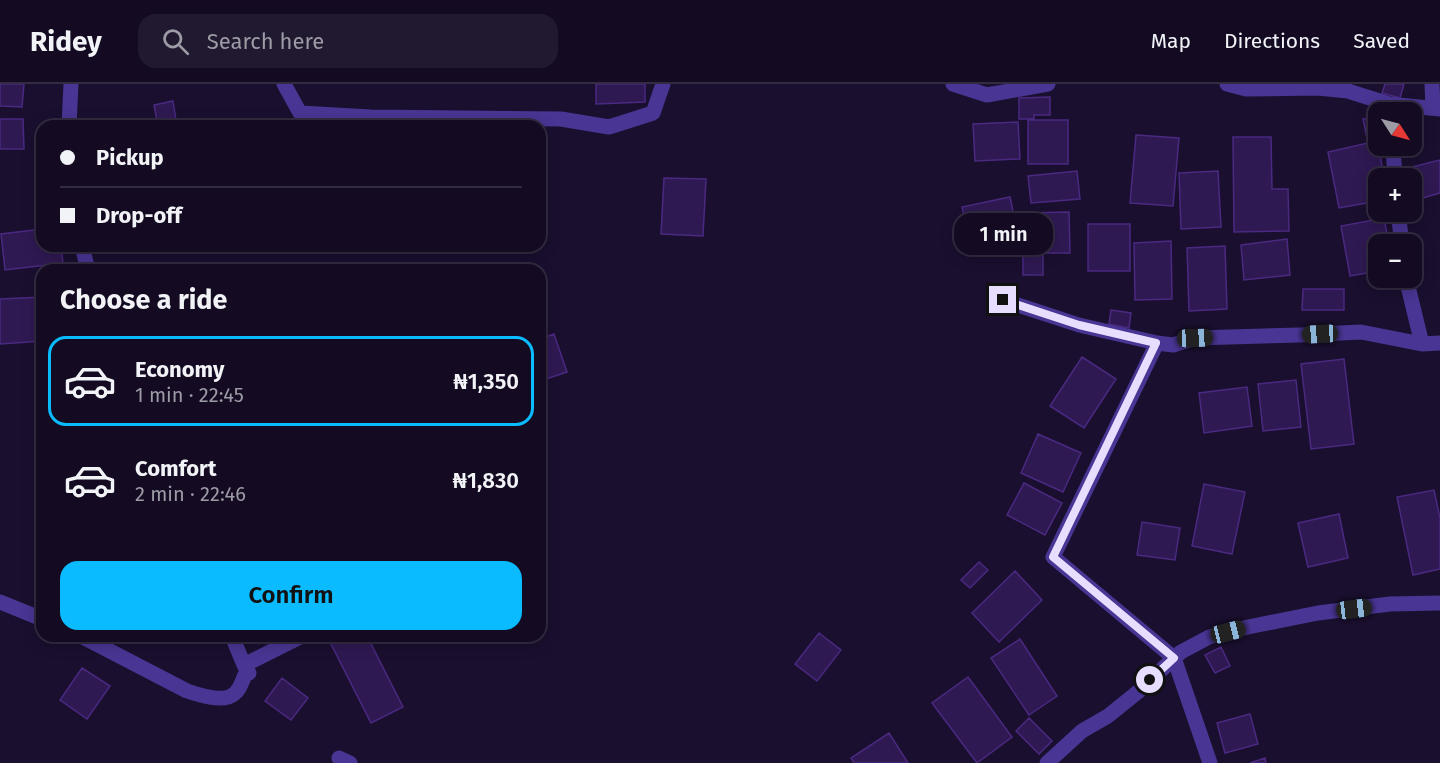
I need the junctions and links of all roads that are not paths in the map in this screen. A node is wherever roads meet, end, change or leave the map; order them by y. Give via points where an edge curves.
1 (71, 84) edge
2 (284, 84) edge
3 (663, 84) edge
4 (952, 84) edge
5 (1048, 84) edge
6 (1227, 84) edge
7 (1432, 84) edge
8 (1318, 86) edge
9 (1375, 102) edge
10 (1436, 109) edge
11 (69, 120) edge
12 (1408, 288) edge
13 (1003, 300) dead end
14 (1156, 343) junction
15 (1440, 343) edge
16 (1422, 344) junction
17 (0, 602) edge
18 (1440, 603) edge
19 (36, 617) edge
20 (93, 642) edge
21 (234, 642) edge
22 (290, 642) edge
23 (1174, 658) junction
24 (244, 665) junction
25 (1047, 763) edge
26 (1210, 763) edge

1 - 11 street
2 - 3 street via 300,113 561,119 609,127 653,113
4 - 5 street via 987,95
6 - 8 street via 1246,89
7 - 10 street
8 - 9 street via 1348,91
12 - 16 street
13 - 14 street via 1079,325
14 - 16 street via 1361,332
14 - 23 street via 1053,557
15 - 16 street
17 - 19 street
18 - 23 street via 1390,604 1257,625 1209,637
20 - 24 street via 201,696 231,696 249,673
21 - 24 street
22 - 24 street
23 - 25 street via 1139,691 1082,731
23 - 26 street

